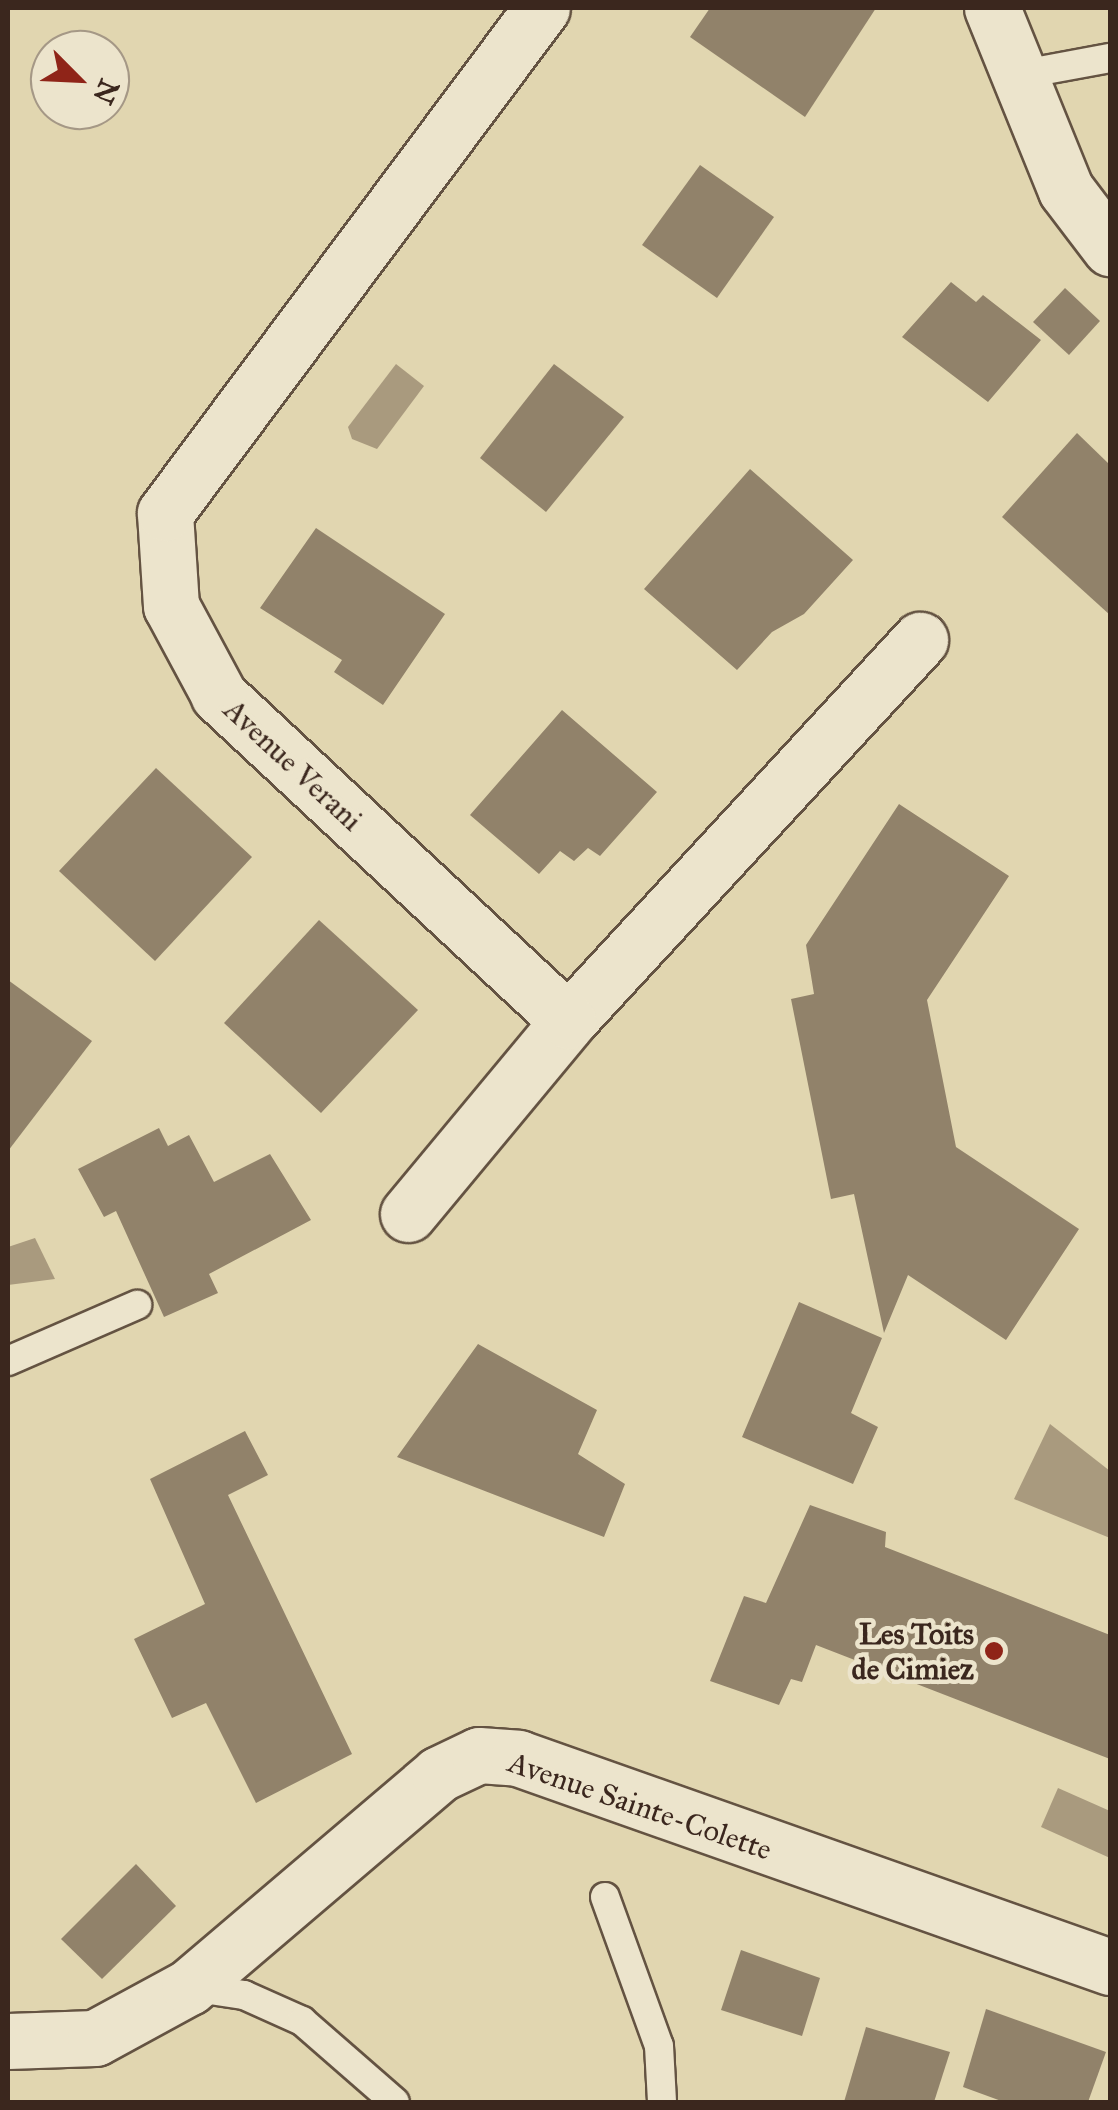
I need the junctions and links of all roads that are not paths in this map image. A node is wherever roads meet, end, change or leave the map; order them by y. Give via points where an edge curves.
1 (542, 8) edge
2 (992, 8) edge
3 (1110, 58) edge
4 (1018, 75) junction
5 (1110, 248) edge
6 (920, 640) dead end
7 (568, 1021) junction
8 (408, 1214) dead end
9 (137, 1305) dead end
10 (8, 1361) edge
11 (605, 1897) dead end
12 (1110, 1968) edge
13 (189, 1987) junction
14 (8, 2042) edge
15 (395, 2102) edge
16 (662, 2102) edge

1 - 7 street, Avenue Verani via 166,513 171,606 219,695
2 - 4 street
3 - 4 lane
4 - 5 street via 1066,190
6 - 7 street
7 - 8 street
9 - 10 lane
11 - 16 lane via 658,2046
12 - 13 street, Avenue Sainte-Colette via 518,1758 479,1756 439,1774
13 - 14 street, Avenue Sainte-Colette via 94,2038
13 - 15 lane via 244,1995 302,2021

